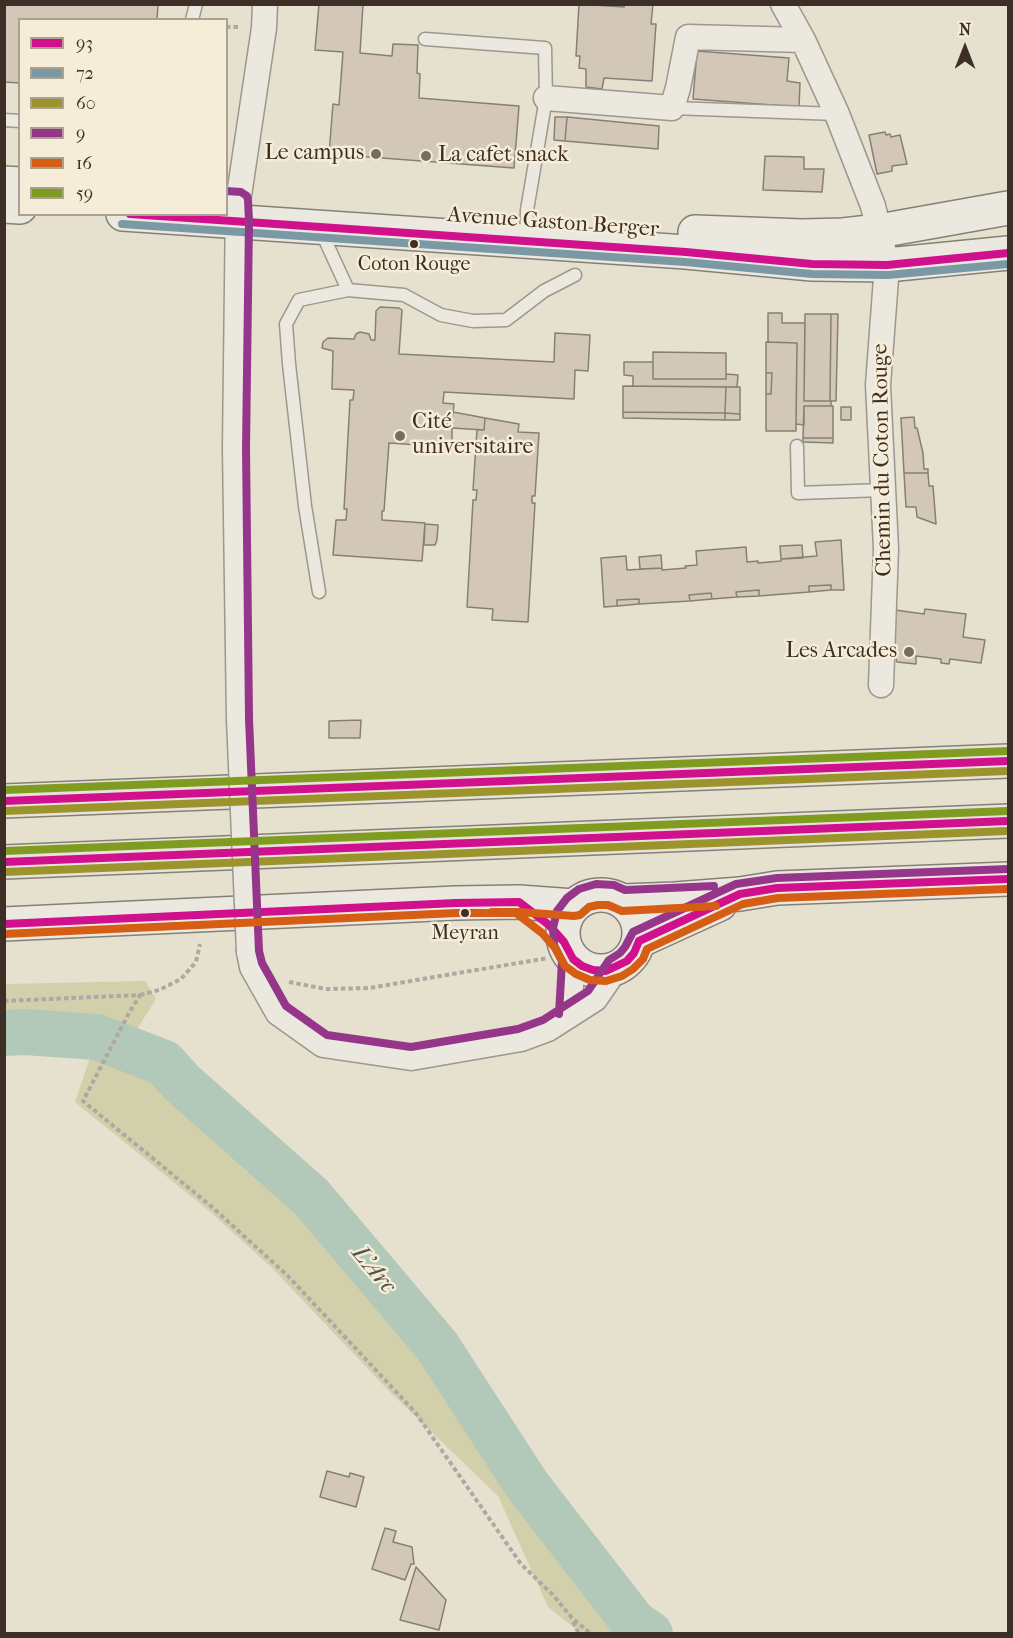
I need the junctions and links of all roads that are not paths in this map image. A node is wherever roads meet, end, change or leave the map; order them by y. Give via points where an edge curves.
1 (265, 4) edge
2 (783, 4) edge
3 (425, 39) dead end
4 (803, 40) junction
5 (546, 98) junction
6 (672, 108) junction
7 (837, 114) junction
8 (235, 208) edge
9 (1008, 208) edge
10 (323, 218) junction
11 (526, 231) junction
12 (879, 231) junction
13 (1008, 253) edge
14 (887, 265) junction
15 (574, 275) dead end
16 (348, 290) junction
17 (797, 446) dead end
18 (884, 490) junction
19 (319, 592) dead end
20 (881, 685) dead end
21 (1008, 761) edge
22 (4, 801) edge
23 (1008, 820) edge
24 (4, 862) edge
25 (1008, 879) edge
26 (740, 894) junction
27 (623, 901) junction
28 (519, 902) junction
29 (574, 906) junction
30 (4, 924) edge
31 (639, 941) junction
32 (568, 951) junction
33 (617, 967) junction
34 (569, 1015) junction

1 - 8 street
2 - 4 street, Chemin du Coton Rouge
3 - 5 lane via 545,48
4 - 6 street via 688,37
4 - 7 street, Chemin du Coton Rouge
5 - 6 street
5 - 11 lane
6 - 7 lane
7 - 12 street, Chemin du Coton Rouge
8 - 10 main road, Avenue Gaston Berger
8 - 34 street, bridge via 239,719 251,959 278,1013 323,1046 411,1058 521,1039 548,1029
9 - 12 main road, Avenue Gaston Berger
10 - 11 main road, Avenue Gaston Berger
10 - 16 lane via 326,242
11 - 12 main road, Avenue Gaston Berger via 802,236
11 - 14 main road, Avenue Gaston Berger via 812,264
12 - 14 street, Chemin du Coton Rouge
13 - 14 main road, Avenue Gaston Berger
14 - 18 street, Chemin du Coton Rouge via 878,385
15 - 16 lane via 544,291 506,320 473,321 441,315 404,295
16 - 19 lane via 299,300 286,324 305,506
17 - 18 lane via 798,494
18 - 20 street, Chemin du Coton Rouge
21 - 22 highway
23 - 24 highway
25 - 26 main road via 777,888
26 - 27 main road
26 - 31 main road
27 - 29 main road via 597,894
27 - 31 main road via 639,925
28 - 29 main road
28 - 30 main road
28 - 32 main road via 549,925
29 - 32 main road via 563,929
31 - 33 main road via 634,953
32 - 33 main road via 582,966 593,970
32 - 34 street
33 - 34 street via 596,999

